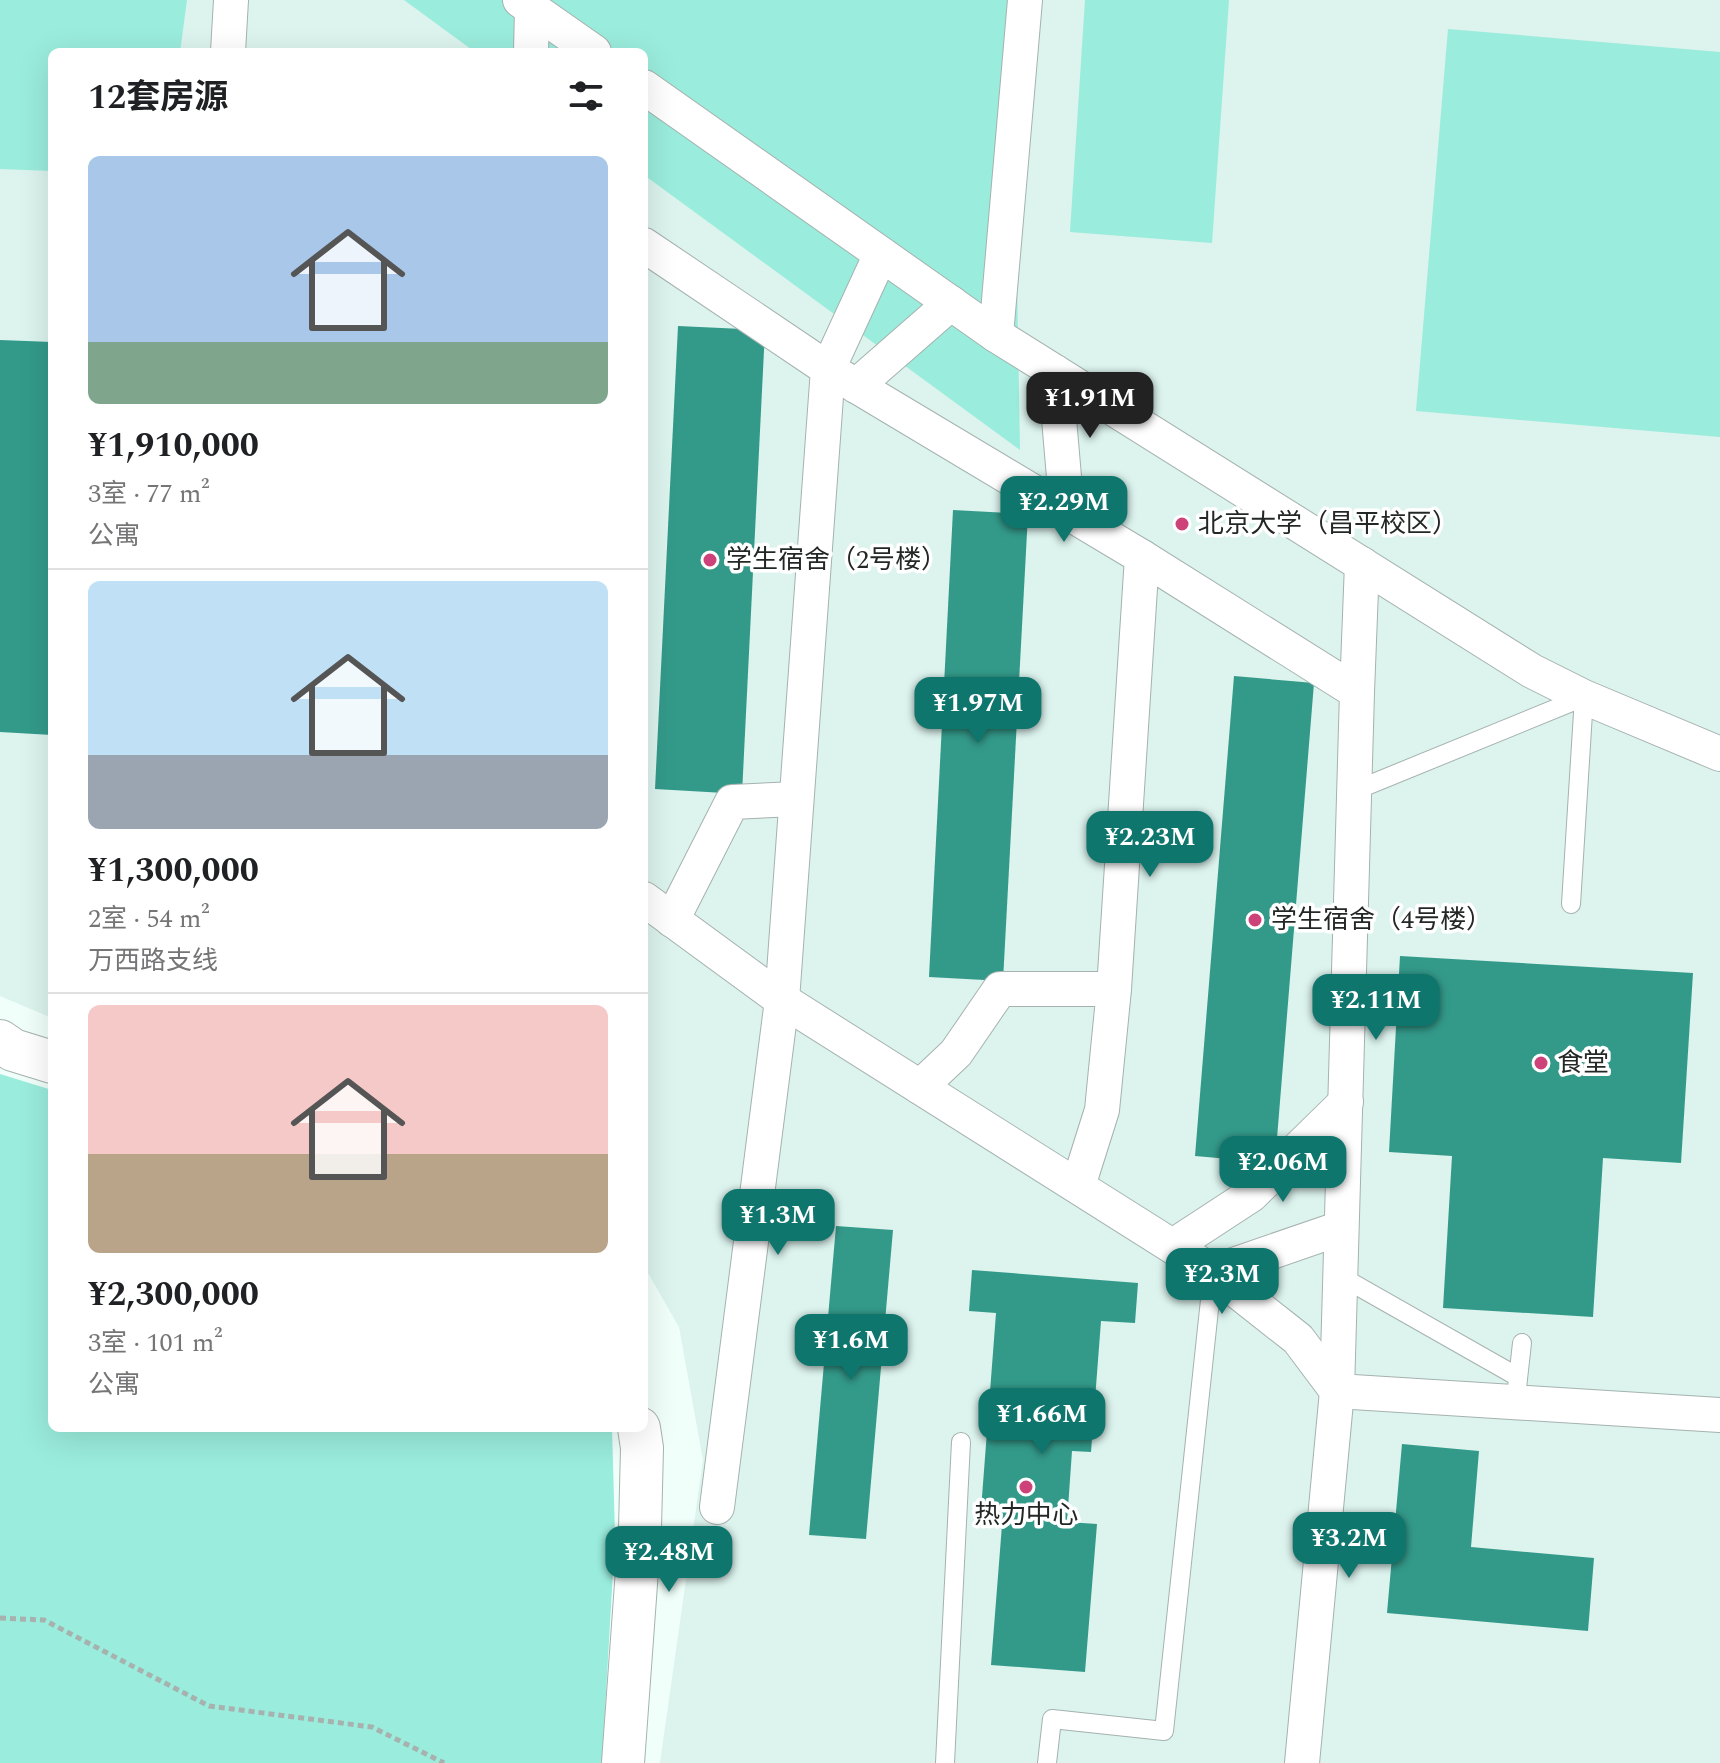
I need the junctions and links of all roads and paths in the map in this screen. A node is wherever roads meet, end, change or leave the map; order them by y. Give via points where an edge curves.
1 (231, 0) edge
2 (1025, 0) edge
3 (526, 4) edge
4 (228, 48) edge
5 (531, 48) edge
6 (588, 48) edge
7 (648, 90) edge
8 (648, 248) edge
9 (881, 254) junction
10 (951, 303) junction
11 (996, 335) junction
12 (1055, 372) junction
13 (842, 378) junction
14 (1067, 512) junction
15 (1142, 557) junction
16 (1362, 564) junction
17 (1357, 692) junction
18 (1584, 697) junction
19 (1720, 754) edge
20 (1354, 791) junction
21 (796, 799) junction
22 (648, 902) edge
23 (1571, 904) dead end
24 (672, 920) junction
25 (1114, 989) junction
26 (782, 1000) junction
27 (0, 1041) edge
28 (48, 1061) edge
29 (920, 1087) junction
30 (1346, 1102) junction
31 (1078, 1186) junction
32 (1341, 1228) junction
33 (1173, 1246) junction
34 (1213, 1272) junction
35 (1340, 1276) junction
36 (1522, 1343) dead end
37 (1516, 1390) junction
38 (1337, 1391) junction
39 (1720, 1415) edge
40 (640, 1432) edge
41 (961, 1442) dead end
42 (717, 1507) dead end
43 (0, 1618) edge
44 (444, 1763) edge
45 (623, 1763) edge
46 (945, 1763) edge
47 (1047, 1763) edge
48 (1302, 1763) edge

1 - 4 street
2 - 11 street
3 - 5 street
3 - 6 street
7 - 9 street
8 - 13 street
9 - 10 street
9 - 13 street
10 - 11 street
10 - 13 street
11 - 12 street
12 - 14 street
12 - 16 street
13 - 14 street
13 - 21 street
14 - 15 street
15 - 17 street
15 - 25 street
16 - 17 street
16 - 18 street via 1532,671
17 - 20 street
18 - 19 street
18 - 20 lane
18 - 23 lane
20 - 30 street
21 - 24 street via 732,802
21 - 26 street
22 - 24 street
24 - 26 street
25 - 29 street via 1000,989 956,1053
25 - 31 street via 1102,1110
26 - 29 street
26 - 42 street
27 - 28 street
29 - 31 street
30 - 32 street
30 - 33 street via 1251,1195
31 - 33 street
32 - 34 street
32 - 35 street
33 - 34 street
34 - 38 street via 1298,1339
34 - 47 lane via 1164,1731 1052,1719
35 - 37 lane
35 - 38 street
36 - 37 lane
37 - 38 street
37 - 39 street
38 - 48 street
40 - 45 street via 640,1529
41 - 46 lane
43 - 44 path via 44,1620 209,1706 372,1727

